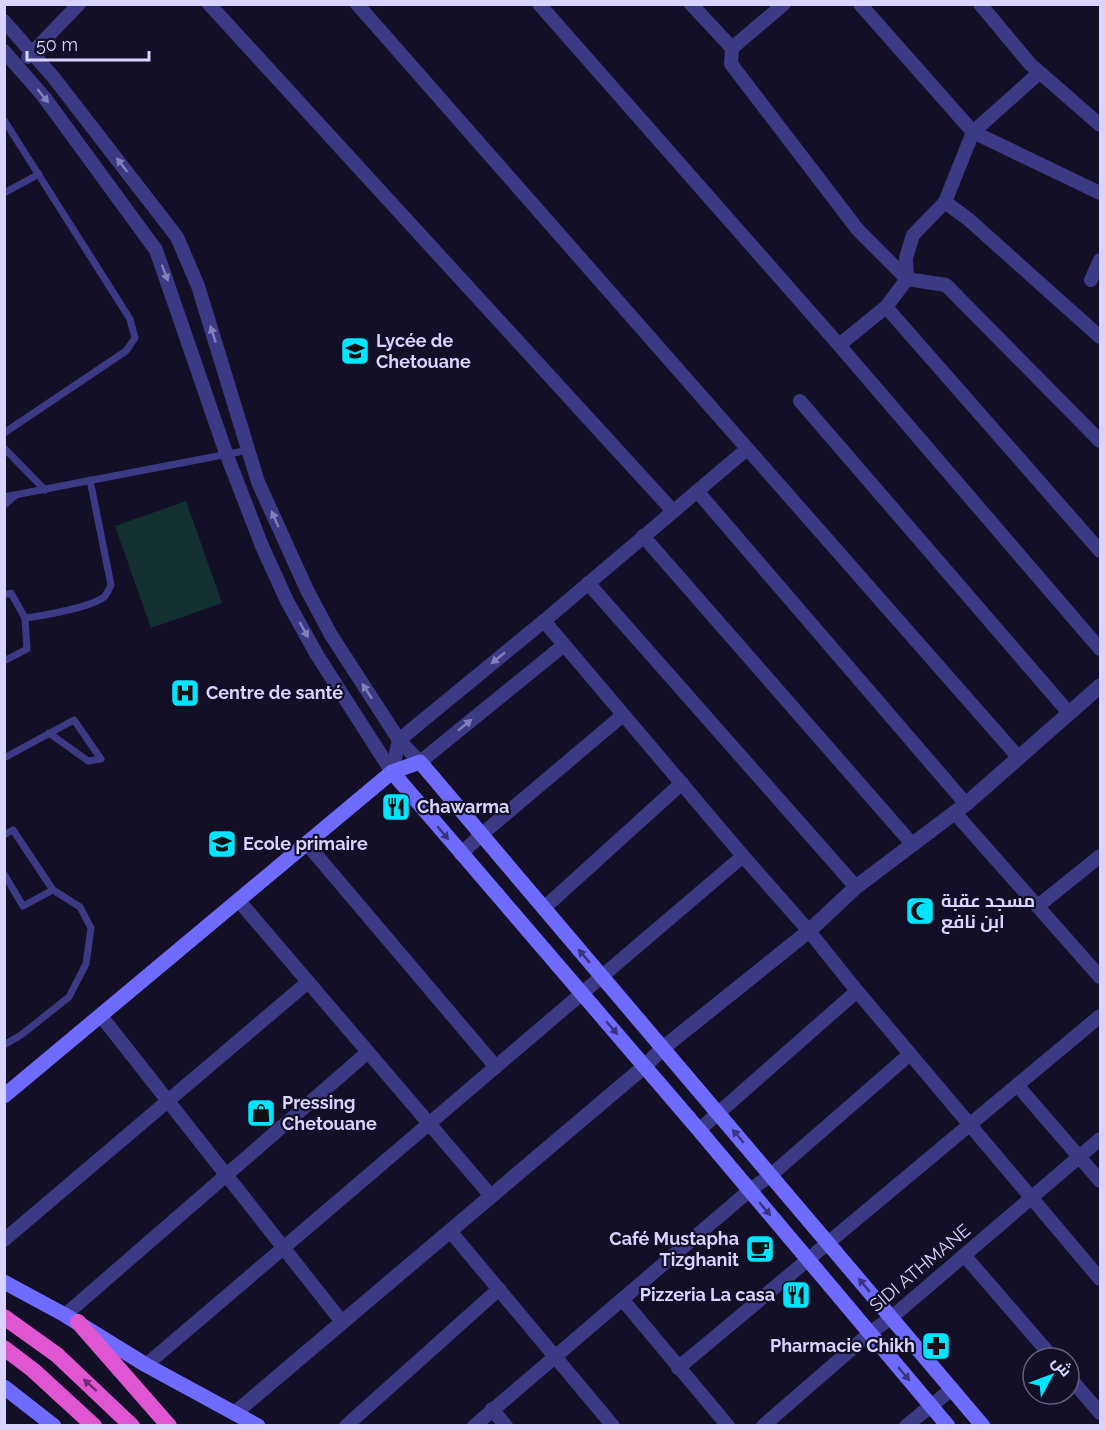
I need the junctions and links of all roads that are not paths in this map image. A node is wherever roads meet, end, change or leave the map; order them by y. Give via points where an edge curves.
1 (79, 4) edge
2 (209, 4) edge
3 (357, 4) edge
4 (539, 4) edge
5 (691, 4) edge
6 (784, 4) edge
7 (860, 4) edge
8 (980, 4) edge
9 (4, 21) edge
10 (732, 48) junction
11 (4, 51) edge
12 (34, 53) junction
13 (17, 66) junction
14 (1039, 73) junction
15 (4, 120) edge
16 (1101, 125) edge
17 (973, 132) junction
18 (39, 174) junction
19 (1101, 193) edge
20 (4, 194) edge
21 (945, 202) junction
22 (177, 237) junction
23 (156, 250) junction
24 (1101, 260) edge
25 (907, 279) junction
26 (1091, 280) dead end
27 (886, 307) junction
28 (1101, 337) edge
29 (839, 345) junction
30 (800, 401) dead end
31 (4, 433) edge
32 (1101, 441) edge
33 (4, 448) edge
34 (747, 449) junction
35 (249, 450) junction
36 (226, 453) junction
37 (90, 480) junction
38 (45, 490) junction
39 (697, 491) junction
40 (16, 495) junction
41 (4, 497) edge
42 (4, 505) edge
43 (673, 512) junction
44 (643, 536) junction
45 (1101, 551) edge
46 (588, 583) junction
47 (307, 590) junction
48 (4, 595) edge
49 (287, 601) junction
50 (25, 618) junction
51 (544, 621) junction
52 (564, 645) junction
53 (1101, 648) edge
54 (4, 661) edge
55 (1101, 686) edge
56 (1070, 713) junction
57 (623, 715) junction
58 (49, 733) junction
59 (399, 740) junction
60 (4, 758) edge
61 (1019, 758) junction
62 (420, 762) junction
63 (392, 772) junction
64 (682, 783) junction
65 (961, 809) junction
66 (482, 834) junction
67 (4, 835) edge
68 (308, 844) junction
69 (913, 845) junction
70 (461, 854) junction
71 (743, 856) junction
72 (1101, 856) edge
73 (4, 874) edge
74 (856, 887) junction
75 (53, 890) junction
76 (239, 901) junction
77 (1038, 906) junction
78 (544, 908) junction
79 (809, 931) junction
80 (602, 976) junction
81 (1101, 977) edge
82 (308, 982) junction
83 (858, 992) junction
84 (582, 994) junction
85 (101, 1016) junction
86 (1101, 1016) edge
87 (4, 1045) edge
88 (663, 1048) junction
89 (368, 1052) junction
90 (910, 1054) junction
91 (496, 1066) junction
92 (645, 1066) junction
93 (1017, 1085) junction
94 (4, 1096) edge
95 (168, 1101) junction
96 (718, 1113) junction
97 (429, 1123) junction
98 (970, 1125) junction
99 (699, 1130) junction
100 (1101, 1139) edge
101 (1080, 1157) junction
102 (226, 1175) junction
103 (771, 1175) junction
104 (1101, 1181) edge
105 (750, 1190) junction
106 (491, 1196) junction
107 (1032, 1197) junction
108 (450, 1231) junction
109 (4, 1240) edge
110 (828, 1243) junction
111 (283, 1248) junction
112 (964, 1255) junction
113 (808, 1260) junction
114 (1101, 1279) edge
115 (4, 1282) edge
116 (499, 1289) junction
117 (622, 1299) junction
118 (4, 1317) edge
119 (892, 1317) junction
120 (71, 1319) junction
121 (342, 1323) junction
122 (870, 1333) junction
123 (1043, 1346) edge
124 (4, 1348) edge
125 (555, 1356) junction
126 (146, 1365) junction
127 (678, 1368) junction
128 (4, 1387) edge
129 (952, 1389) junction
130 (1081, 1390) edge
131 (930, 1405) junction
132 (492, 1410) junction
133 (235, 1413) junction
134 (1101, 1413) edge
135 (54, 1425) edge
136 (94, 1425) edge
137 (132, 1425) edge
138 (170, 1425) edge
139 (258, 1425) edge
140 (346, 1425) edge
141 (474, 1425) edge
142 (506, 1425) edge
143 (613, 1425) edge
144 (728, 1425) edge
145 (764, 1425) edge
146 (906, 1425) edge
147 (948, 1425) edge
148 (983, 1425) edge

1 - 12 street
2 - 43 street
3 - 34 street
4 - 29 street
5 - 10 street
6 - 10 street
7 - 17 street
8 - 14 street
9 - 12 street
10 - 25 street via 731,64 754,97 858,230
11 - 13 street
12 - 13 street
22 -> 12 street
13 -> 23 street
14 - 16 street
14 - 17 street
15 - 18 lane
17 - 19 street
17 - 21 street
18 - 20 lane
18 - 31 lane via 130,319 135,338 126,351
21 - 25 street via 913,235 906,258
21 - 28 street
22 - 23 street
35 -> 22 street via 198,286
23 -> 36 street
24 - 26 street
25 - 27 street
25 - 32 street via 946,285
27 - 29 street
27 - 45 street
29 - 53 street
30 - 56 street
33 - 38 lane
34 - 39 street
34 - 61 street
35 - 36 lane
47 -> 35 street via 258,482
36 - 37 lane
36 - 49 street
37 - 38 lane
37 - 50 lane via 111,585 106,596 96,602
38 - 40 lane
39 - 43 street
39 - 65 street
40 - 41 lane
40 - 42 lane
43 - 44 street
44 - 46 street
44 - 69 street
46 - 51 street
46 - 74 street
47 - 49 street
59 -> 47 street via 331,635
48 - 50 lane via 11,593
49 -> 63 street
50 - 54 lane via 27,650
51 - 52 street
51 -> 59 street
52 - 57 street
62 -> 52 street
55 - 56 street
56 - 61 street
57 - 64 street
57 - 66 street
58 - 58 lane via 74,720 101,759 88,761
58 - 60 lane
59 - 62 street
59 - 63 street
61 - 65 street
62 - 63 main road
62 - 66 main road
63 - 68 main road
63 -> 70 main road
64 - 71 street
64 - 78 street
65 - 69 street
65 - 77 street
66 - 70 street
66 - 78 main road
67 - 75 lane via 13,830
68 - 76 main road
68 - 91 street
69 - 74 street
70 - 84 main road
71 - 79 street
71 - 80 street
72 - 77 street
73 - 75 lane via 23,906
74 - 79 street
75 - 87 lane via 80,907 91,928 86,964 69,997
76 - 82 street
76 - 85 main road
77 - 81 street
80 -> 78 main road
79 - 83 street
79 - 88 street
80 - 84 street
80 - 88 main road
82 - 89 street
82 - 95 street
83 - 90 street
83 - 96 street
84 - 91 street
84 -> 92 main road
85 - 94 main road
85 - 95 street
86 - 93 street
88 - 92 street
88 - 96 main road
89 - 97 street
89 - 102 street
90 - 98 street
90 - 103 street
91 - 97 street
92 - 99 main road
92 - 106 street
93 - 98 street
93 - 101 street
95 - 102 street
95 - 109 street
96 - 99 street
103 -> 96 main road
97 - 106 street
97 - 111 street
98 - 107 street
98 - 110 street
99 - 105 main road
100 - 101 street, SIDI ATHMANE
101 - 104 street
101 - 107 street, SIDI ATHMANE
102 - 111 street
102 - 120 street
103 - 105 street
103 - 110 main road
105 -> 113 main road
105 - 117 street
106 - 108 street
107 - 112 street, SIDI ATHMANE
107 - 114 street
108 - 116 street
108 - 121 street
110 - 113 street
119 -> 110 main road
111 - 121 street
111 - 126 street
112 - 119 street, SIDI ATHMANE
112 - 123 street
113 - 122 main road
113 - 127 street
115 - 120 main road
116 - 125 street
116 - 140 street
117 - 125 street
117 - 127 street
137 -> 118 highway via 57,1355
119 - 122 street, SIDI ATHMANE
119 - 129 main road
120 - 126 main road
120 - 138 highway
121 - 133 street
122 -> 131 main road
122 - 145 street, SIDI ATHMANE
124 - 136 highway
125 - 132 street
125 - 143 street
126 - 133 main road
127 - 144 street
128 - 135 main road
129 - 131 street
129 - 148 main road
130 - 134 street
131 - 146 street
131 - 147 main road
132 - 141 street
132 - 142 street
133 - 139 main road

